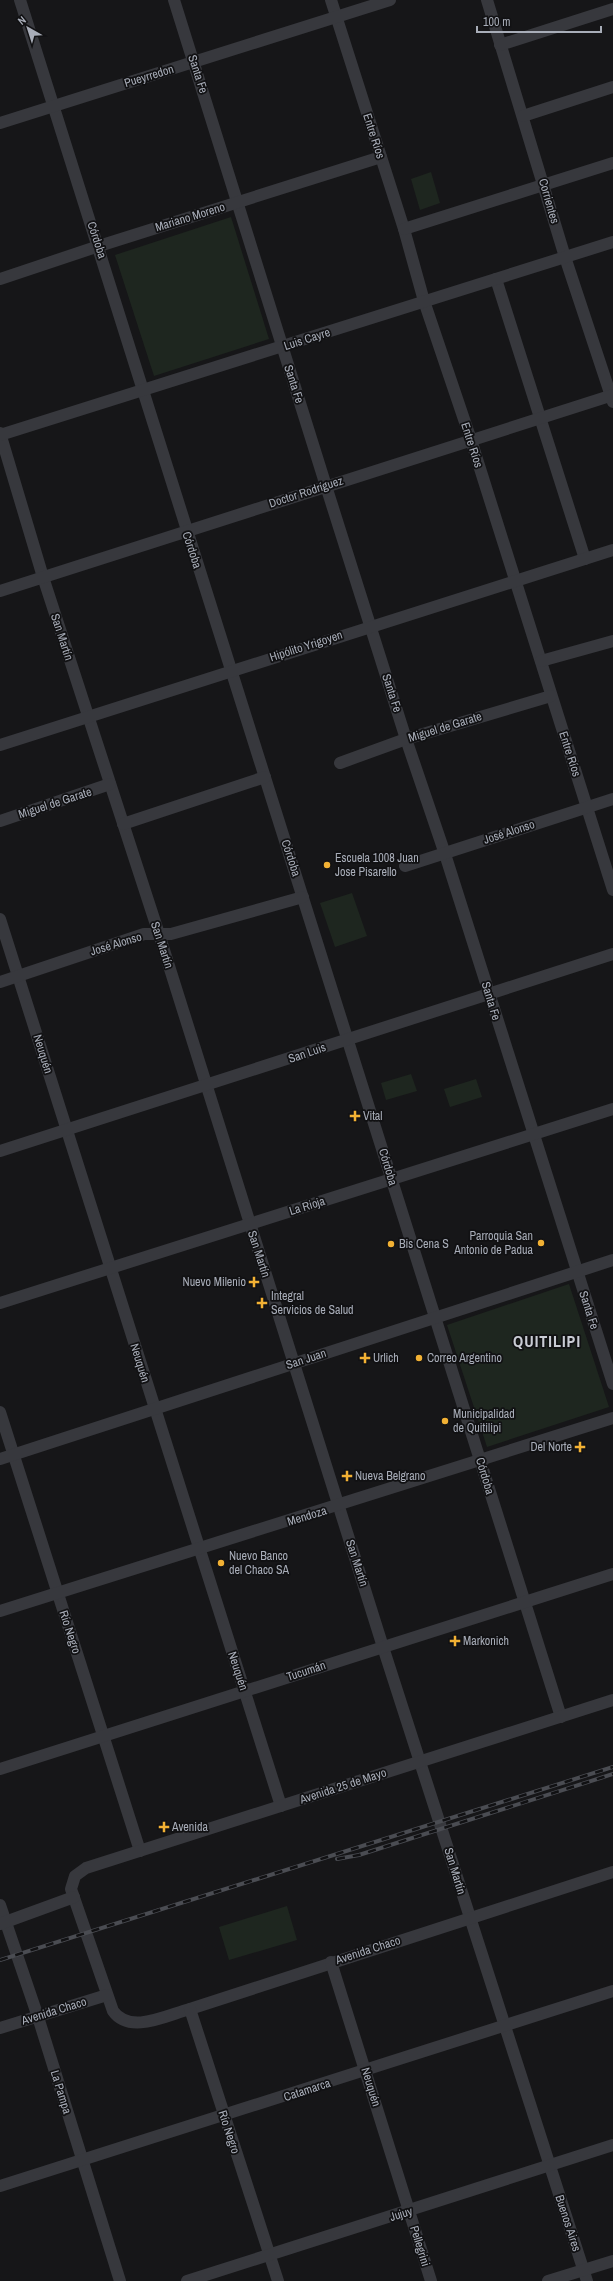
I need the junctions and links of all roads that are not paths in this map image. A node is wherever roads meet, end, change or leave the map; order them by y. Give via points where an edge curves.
1 (20, 0) edge
2 (174, 0) edge
3 (331, 0) edge
4 (390, 0) edge
5 (487, 0) edge
6 (613, 9) edge
7 (336, 16) junction
8 (500, 45) junction
9 (194, 62) junction
10 (613, 87) edge
11 (53, 105) junction
12 (523, 116) junction
13 (0, 123) edge
14 (381, 157) junction
15 (613, 163) edge
16 (544, 185) junction
17 (238, 202) junction
18 (404, 229) junction
19 (613, 242) edge
20 (99, 246) junction
21 (565, 257) junction
22 (496, 279) junction
23 (0, 280) edge
24 (424, 301) junction
25 (282, 346) junction
26 (142, 390) junction
27 (612, 398) edge
28 (540, 418) junction
29 (0, 434) edge
30 (471, 440) junction
31 (326, 486) junction
32 (186, 531) junction
33 (613, 550) edge
34 (585, 559) junction
35 (43, 576) junction
36 (514, 582) junction
37 (0, 591) edge
38 (370, 626) junction
39 (613, 641) edge
40 (541, 661) junction
41 (231, 670) junction
42 (551, 696) junction
43 (87, 716) junction
44 (406, 739) junction
45 (0, 745) edge
46 (340, 762) dead end
47 (264, 777) junction
48 (110, 784) junction
49 (613, 798) edge
50 (587, 807) junction
51 (0, 821) edge
52 (123, 824) junction
53 (445, 854) junction
54 (405, 866) dead end
55 (613, 890) edge
56 (303, 897) junction
57 (0, 919) edge
58 (159, 934) junction
59 (613, 954) edge
60 (18, 975) junction
61 (0, 982) edge
62 (488, 994) junction
63 (348, 1039) junction
64 (207, 1087) junction
65 (613, 1109) edge
66 (66, 1131) junction
67 (533, 1135) junction
68 (0, 1152) edge
69 (391, 1180) junction
70 (250, 1224) junction
71 (613, 1260) edge
72 (111, 1268) junction
73 (577, 1272) junction
74 (0, 1303) edge
75 (436, 1318) junction
76 (295, 1363) junction
77 (613, 1384) edge
78 (154, 1408) junction
79 (0, 1412) edge
80 (613, 1418) edge
81 (13, 1455) junction
82 (0, 1459) edge
83 (480, 1460) junction
84 (338, 1506) junction
85 (199, 1550) junction
86 (613, 1574) edge
87 (57, 1594) junction
88 (525, 1602) junction
89 (0, 1612) edge
90 (383, 1647) junction
91 (244, 1691) junction
92 (613, 1700) edge
93 (561, 1717) junction
94 (103, 1736) junction
95 (420, 1762) junction
96 (0, 1769) edge
97 (281, 1806) junction
98 (140, 1851) junction
99 (613, 1873) edge
100 (74, 1897) junction
101 (0, 1905) edge
102 (470, 1917) junction
103 (3, 1923) edge
104 (331, 1962) junction
105 (613, 1991) edge
106 (107, 1995) junction
107 (190, 2009) junction
108 (38, 2017) junction
109 (505, 2026) junction
110 (0, 2028) edge
111 (366, 2071) junction
112 (224, 2116) junction
113 (613, 2145) edge
114 (82, 2160) junction
115 (550, 2166) junction
116 (0, 2186) edge
117 (410, 2212) junction
118 (270, 2254) junction
119 (613, 2261) edge
120 (585, 2276) edge
121 (120, 2281) edge
122 (187, 2281) edge
123 (278, 2281) edge
124 (431, 2281) edge
125 (548, 2281) edge

1 - 11 street, Córdoba
2 - 9 street, Santa Fe
3 - 7 street, Entre Ríos
4 - 7 street, Pueyrredon
5 - 8 street, Corrientes
6 - 8 street
7 - 9 street, Pueyrredon
7 - 14 street, Entre Ríos
8 - 12 street, Corrientes
9 - 11 street, Pueyrredon
9 - 17 street, Santa Fe
10 - 12 street
11 - 13 street, Pueyrredon
11 - 20 street, Córdoba
12 - 16 street, Corrientes
14 - 17 street, Mariano Moreno
14 - 18 street, Entre Ríos
15 - 16 street
16 - 18 street
16 - 21 street, Corrientes
17 - 20 street, Mariano Moreno
17 - 25 street, Santa Fe
18 - 24 street, Entre Ríos
19 - 21 street, Luis Cayre
20 - 23 street, Mariano Moreno
20 - 26 street, Córdoba
21 - 22 street, Luis Cayre
21 - 27 street, Corrientes
22 - 24 street, Luis Cayre
22 - 28 street
24 - 25 street, Luis Cayre
24 - 30 street, Entre Ríos
25 - 26 street, Luis Cayre
25 - 31 street, Santa Fe
26 - 29 street, Luis Cayre
26 - 32 street, Córdoba
27 - 28 street, Doctor Rodríguez
28 - 30 street, Doctor Rodríguez
28 - 34 street
29 - 35 street, San Martín
30 - 31 street, Doctor Rodríguez
30 - 36 street, Entre Ríos
31 - 32 street, Doctor Rodríguez
31 - 38 street, Santa Fe
32 - 35 street, Doctor Rodríguez
32 - 41 street, Córdoba
33 - 34 street, Hipólito Yrigoyen
34 - 36 street, Hipólito Yrigoyen
35 - 37 street, Doctor Rodríguez
35 - 43 street, San Martín
36 - 38 street, Hipólito Yrigoyen
36 - 40 street, Entre Ríos
38 - 41 street, Hipólito Yrigoyen
38 - 44 street, Santa Fe
39 - 40 street
40 - 42 street, Entre Ríos
41 - 43 street, Hipólito Yrigoyen
41 - 47 street, Córdoba
42 - 44 street, Miguel de Garate
42 - 50 street, Entre Ríos
43 - 45 street, Hipólito Yrigoyen
43 - 48 street, San Martín
44 - 46 street, Miguel de Garate
44 - 53 street, Santa Fe
47 - 52 street
47 - 56 street, Córdoba
48 - 51 street, Miguel de Garate
48 - 52 street, San Martín
49 - 50 street, José Alonso
50 - 53 street, José Alonso
50 - 55 street, Entre Ríos
52 - 58 street, San Martín
53 - 54 street, José Alonso
53 - 62 street, Santa Fe
56 - 58 street, José Alonso via 171,934
56 - 63 street, Córdoba
57 - 60 street, Neuquén
58 - 60 street, José Alonso via 144,934
58 - 64 street, San Martín
59 - 62 street, San Luis
60 - 61 street, José Alonso
60 - 66 street, Neuquén
62 - 63 street, San Luis
62 - 67 street, Santa Fe
63 - 64 street, San Luis
63 - 69 street, Córdoba
64 - 66 street, San Luis
64 - 70 street, San Martín
65 - 67 street, La Rioja
66 - 68 street, San Luis
66 - 72 street, Neuquén
67 - 69 street, La Rioja
67 - 73 street, Santa Fe
69 - 70 street, La Rioja
69 - 75 street, Córdoba
70 - 72 street, La Rioja
70 - 76 street, San Martín
71 - 73 street, San Juan
72 - 74 street, La Rioja
72 - 78 street, Neuquén
73 - 75 street, San Juan
73 - 77 street, Santa Fe
75 - 76 street, San Juan
75 - 83 street, Córdoba
76 - 78 street, San Juan
76 - 84 street, San Martín
78 - 81 street, San Juan
78 - 85 street, Neuquén
79 - 81 street, Río Negro
80 - 83 street, Mendoza
81 - 82 street, San Juan
81 - 87 street, Río Negro
83 - 84 street, Mendoza
83 - 88 street, Córdoba
84 - 85 street, Mendoza
84 - 90 street, San Martín
85 - 87 street, Mendoza
85 - 91 street, Neuquén
86 - 88 street, Tucumán
87 - 89 street, Mendoza
87 - 94 street, Río Negro
88 - 90 street, Tucumán
88 - 93 street, Córdoba
90 - 91 street, Tucumán
90 - 95 street, San Martín
91 - 94 street, Tucumán
91 - 97 street, Neuquén
92 - 93 street, Avenida 25 de Mayo
93 - 95 street, Avenida 25 de Mayo
94 - 96 street, Tucumán
94 - 98 street, Río Negro
95 - 97 street, Avenida 25 de Mayo
95 - 102 street, San Martín
97 - 98 street, Avenida 25 de Mayo
98 - 100 street, Avenida 25 de Mayo via 86,1868 75,1876 71,1889
99 - 102 street, Avenida Chaco
100 - 103 street
100 - 106 street
101 - 103 street, La Pampa
102 - 104 street, Avenida Chaco
102 - 109 street, San Martín
103 - 108 street, La Pampa
104 - 107 street, Avenida Chaco
104 - 111 street, Neuquén
105 - 109 street, Catamarca
106 - 107 street, Avenida Chaco via 113,2012 123,2021 137,2024
106 - 108 street, Avenida Chaco
107 - 112 street, Río Negro
108 - 110 street, Avenida Chaco
108 - 114 street, La Pampa
109 - 111 street, Catamarca
109 - 115 street, San Martín
111 - 112 street, Catamarca
111 - 117 street, Neuquén
112 - 114 street, Catamarca
112 - 118 street, Río Negro
113 - 115 street, Jujuy
114 - 116 street, Catamarca
114 - 121 street, La Pampa
115 - 117 street, Jujuy
115 - 120 street, Buenos Aires
117 - 118 street, Jujuy
117 - 124 street, Pellegrini
118 - 122 street, Jujuy
118 - 123 street, Río Negro
119 - 120 street
120 - 125 street

